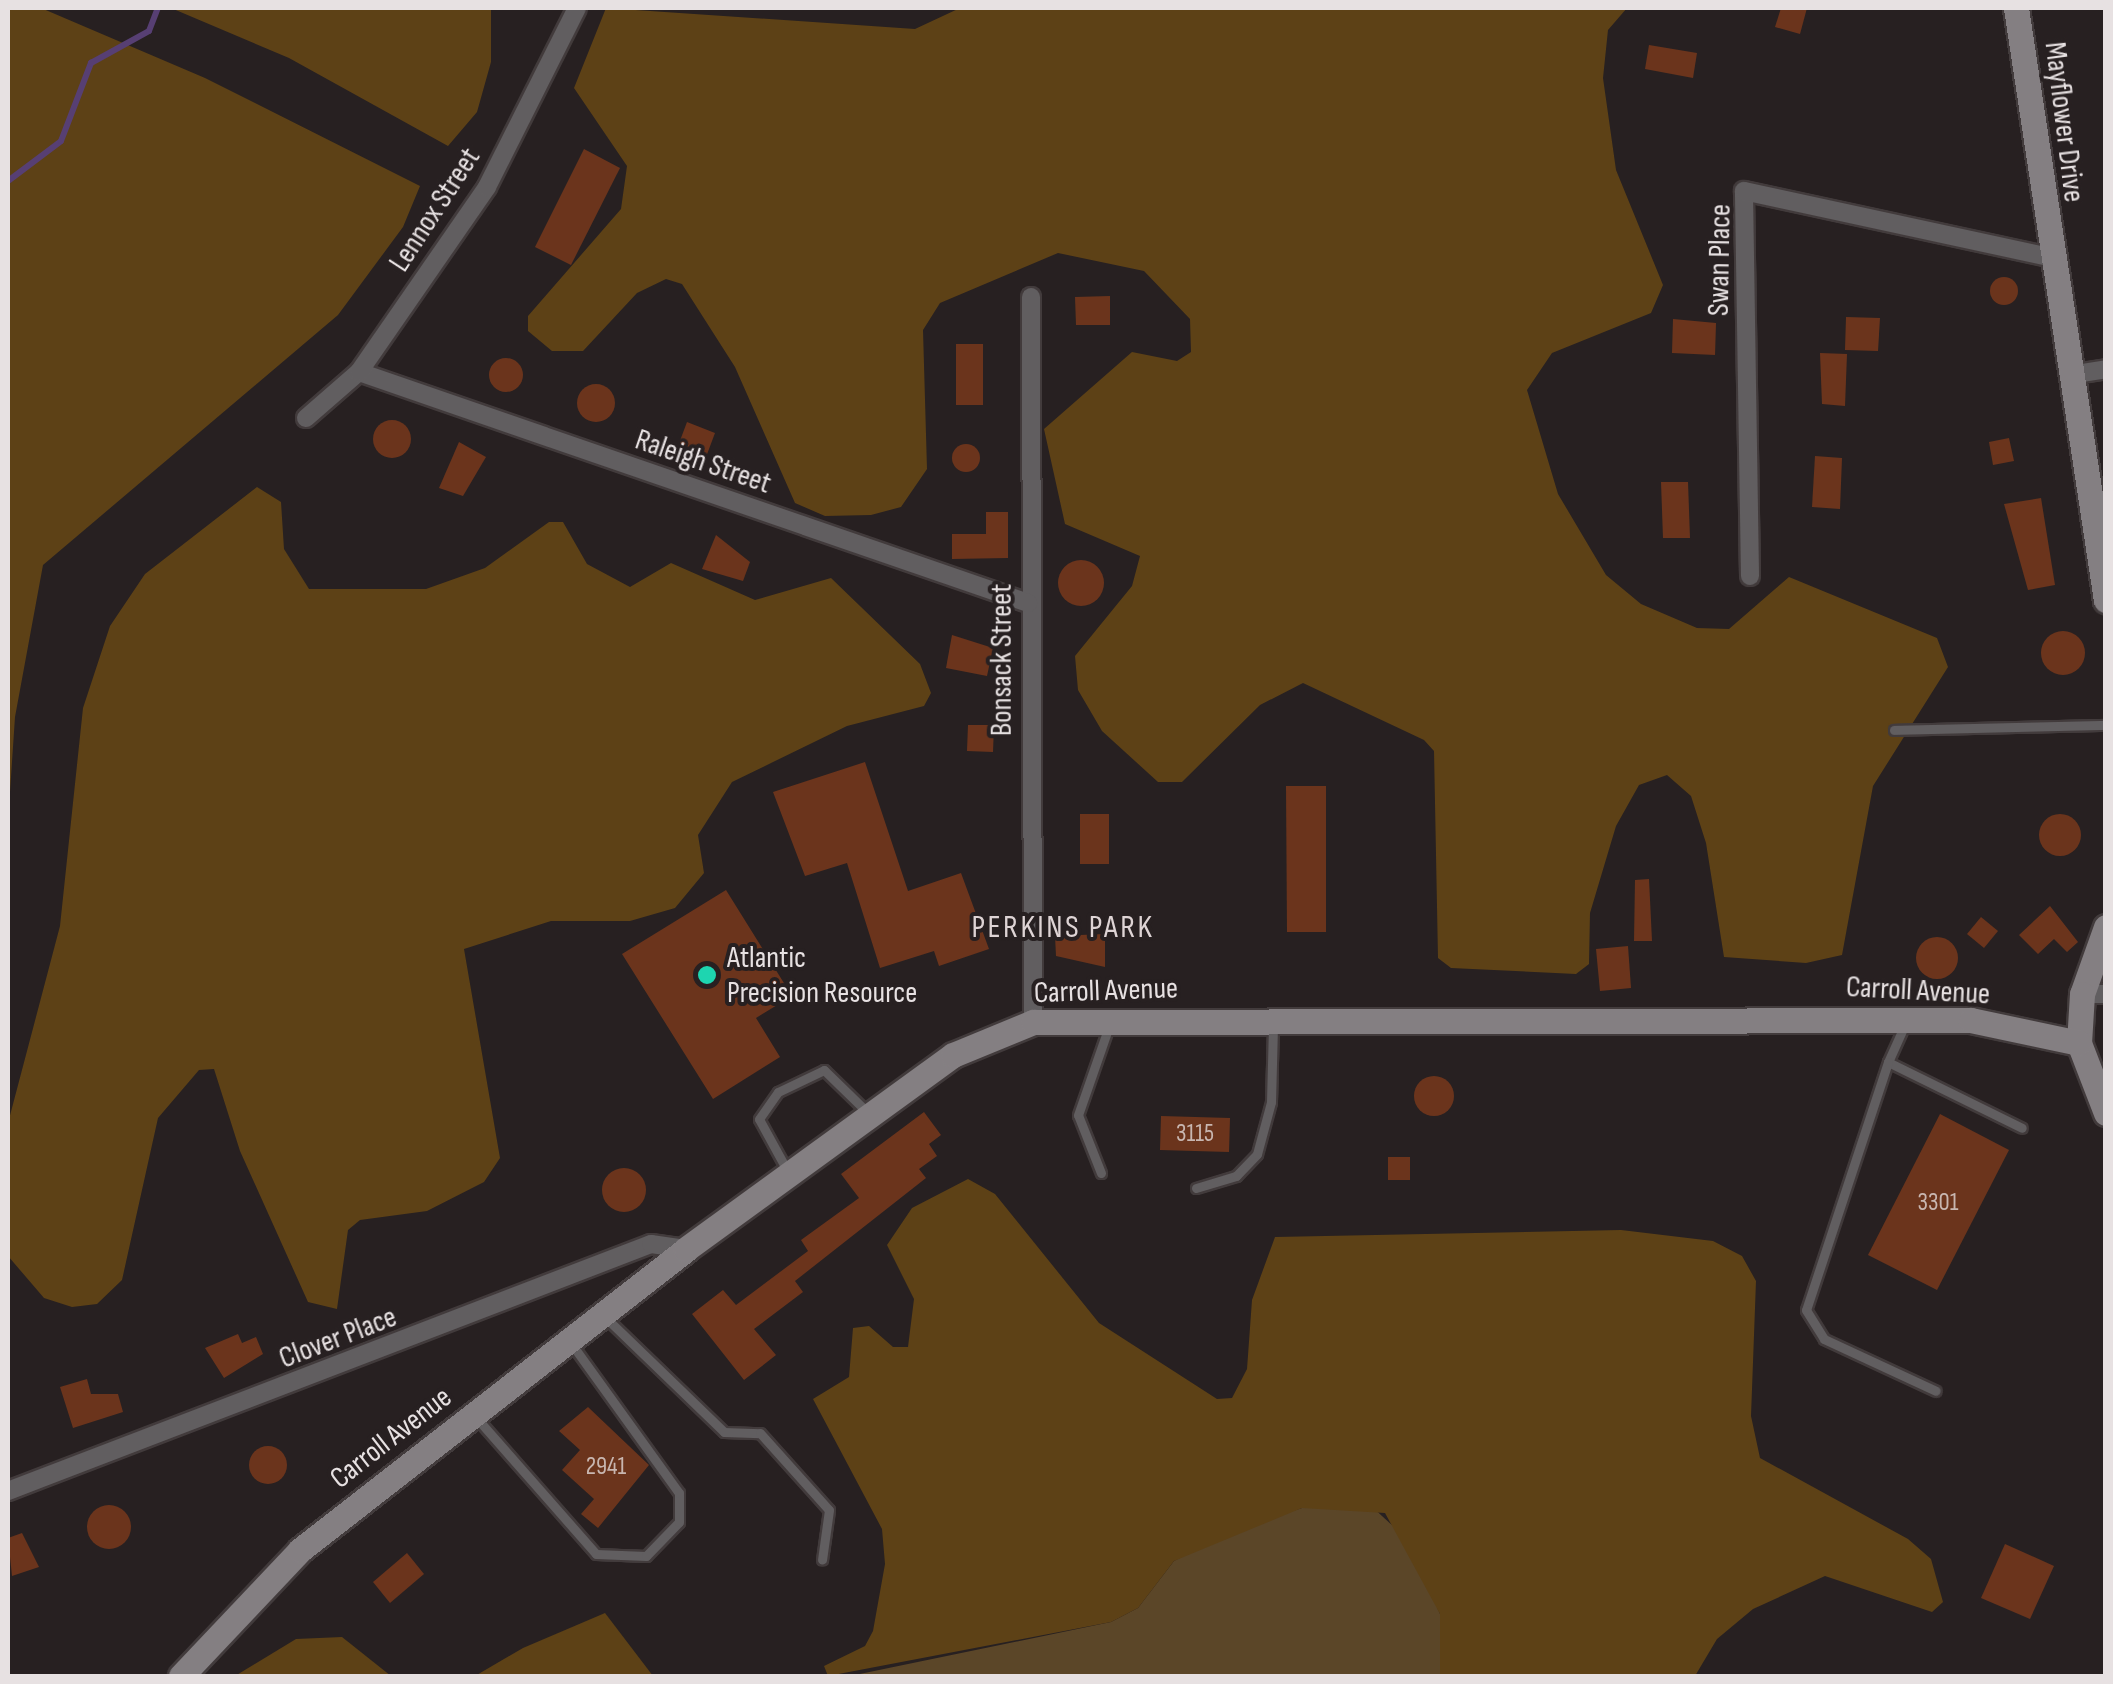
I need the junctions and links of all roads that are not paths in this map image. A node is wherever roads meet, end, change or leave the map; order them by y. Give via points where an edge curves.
1 (577, 8) edge
2 (2016, 8) edge
3 (2049, 258) junction
4 (1032, 297) dead end
5 (2106, 370) edge
6 (359, 372) junction
7 (2070, 375) junction
8 (306, 418) dead end
9 (1750, 576) dead end
10 (2106, 600) edge
11 (1028, 603) junction
12 (2106, 725) edge
13 (1894, 730) dead end
14 (2106, 927) edge
15 (2094, 994) edge
16 (1112, 1019) junction
17 (1907, 1020) junction
18 (1273, 1021) junction
19 (1033, 1022) junction
20 (2079, 1043) junction
21 (1888, 1062) junction
22 (868, 1113) junction
23 (2106, 1113) edge
24 (2022, 1128) dead end
25 (788, 1172) junction
26 (1102, 1173) dead end
27 (1196, 1188) dead end
28 (686, 1249) junction
29 (602, 1314) junction
30 (569, 1341) junction
31 (1936, 1391) dead end
32 (474, 1415) junction
33 (8, 1491) edge
34 (822, 1560) dead end
35 (182, 1676) edge

1 - 6 street, Lennox Street via 488,187
2 - 3 street, Mayflower Drive
3 - 7 street, Mayflower Drive
3 - 9 street, Swan Place via 1744,191
4 - 11 street, Bonsack Street
5 - 7 street
6 - 8 street, Lennox Street
6 - 11 street, Raleigh Street
7 - 10 street, Mayflower Drive
11 - 19 street, Bonsack Street
12 - 13 lane
14 - 15 street
15 - 20 street
16 - 18 street, Carroll Avenue
16 - 19 street, Carroll Avenue
16 - 26 lane via 1078,1116
17 - 18 street, Carroll Avenue
17 - 20 street, Carroll Avenue via 1971,1020
17 - 21 lane
18 - 27 lane via 1270,1102 1257,1154 1236,1176
19 - 22 street, Carroll Avenue via 953,1055
20 - 23 street
21 - 24 lane
21 - 31 lane via 1806,1310 1824,1339
22 - 25 street, Carroll Avenue
22 - 25 lane via 824,1070 778,1092 759,1119
25 - 28 street, Carroll Avenue
28 - 29 street, Carroll Avenue
28 - 33 street, Clover Place via 651,1244
29 - 30 street, Carroll Avenue
29 - 34 lane via 675,1392 724,1432 760,1433 806,1484 828,1510
30 - 32 street, Carroll Avenue
30 - 32 lane via 679,1493 678,1522 646,1556 596,1554
32 - 35 street, Carroll Avenue via 300,1550

